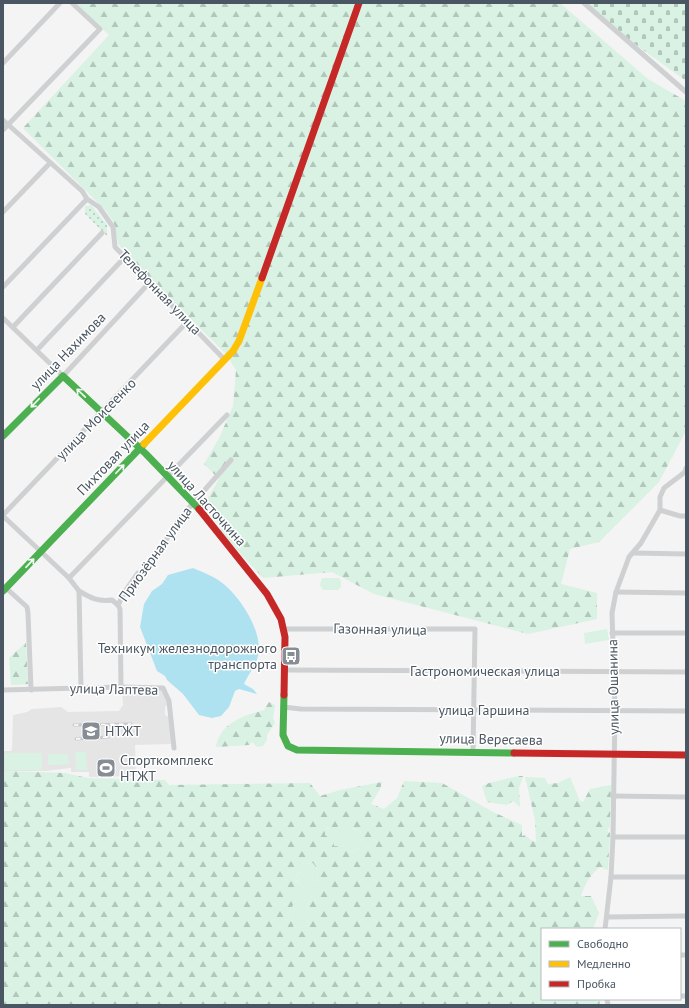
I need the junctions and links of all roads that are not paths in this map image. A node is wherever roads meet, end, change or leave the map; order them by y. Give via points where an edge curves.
1 (60, 3) edge
2 (72, 3) edge
3 (360, 3) edge
4 (584, 3) edge
5 (3, 63) edge
6 (686, 92) edge
7 (3, 120) edge
8 (8, 125) junction
9 (3, 130) edge
10 (50, 164) junction
11 (87, 199) junction
12 (3, 212) edge
13 (102, 233) dead end
14 (125, 257) junction
15 (150, 282) junction
16 (3, 287) edge
17 (3, 318) edge
18 (187, 322) junction
19 (13, 327) junction
20 (37, 350) junction
21 (225, 360) junction
22 (63, 376) junction
23 (102, 413) junction
24 (227, 415) dead end
25 (3, 436) edge
26 (140, 449) junction
27 (231, 460) dead end
28 (686, 470) edge
29 (167, 476) junction
30 (193, 503) junction
31 (660, 510) junction
32 (3, 515) edge
33 (686, 516) edge
34 (41, 551) junction
35 (634, 553) junction
36 (686, 554) edge
37 (69, 578) junction
38 (5, 590) edge
39 (79, 591) junction
40 (616, 592) junction
41 (686, 593) edge
42 (118, 605) junction
43 (285, 629) junction
44 (612, 633) junction
45 (686, 633) edge
46 (284, 670) junction
47 (614, 670) junction
48 (475, 671) junction
49 (686, 672) edge
50 (121, 687) junction
51 (81, 688) junction
52 (3, 690) edge
53 (31, 690) junction
54 (283, 707) junction
55 (474, 710) junction
56 (615, 710) junction
57 (686, 711) edge
58 (174, 748) dead end
59 (297, 750) joint
60 (473, 752) junction
61 (614, 754) junction
62 (686, 755) edge
63 (613, 796) junction
64 (686, 797) edge
65 (613, 837) junction
66 (686, 837) edge
67 (612, 877) junction
68 (686, 877) edge
69 (607, 916) junction
70 (686, 916) edge
71 (605, 928) edge

1 - 5 street
2 - 8 street via 100,28
3 - 21 street, Пихтовая улица via 239,341
4 - 6 street
7 - 8 street, Телефонная улица
8 - 9 street
8 - 10 street, Телефонная улица
10 - 11 street, Телефонная улица via 82,191
10 - 12 street
11 - 14 street, Телефонная улица via 99,207 106,216 113,227 116,246
11 - 16 street
13 - 19 street
14 - 15 street, Телефонная улица
14 - 20 street
15 - 18 street, Телефонная улица
15 - 22 street, улица Нахимова
17 - 19 street, улица Ласточкина
18 - 21 street, Телефонная улица
18 - 23 street, улица Моисеенко
19 - 20 street, улица Ласточкина
20 - 22 street, улица Ласточкина
21 - 26 street, Пихтовая улица
23 -> 22 street, улица Ласточкина
22 -> 25 street, улица Нахимова
23 - 26 street, улица Ласточкина
23 - 32 street, улица Моисеенко
24 - 29 street
26 - 29 street, улица Ласточкина
34 -> 26 street, Пихтовая улица
27 - 30 street, Приозёрная улица
28 - 31 street, улица Ошанина via 664,488 660,497
29 - 30 street, улица Ласточкина
29 - 37 street
30 - 42 street, Приозёрная улица via 180,518 152,562 138,573
30 - 43 street, улица Ласточкина via 272,601
31 - 33 street
31 - 35 street, улица Ошанина
32 - 34 street
34 - 37 street
38 -> 34 street, Пихтовая улица
35 - 36 street
35 - 40 street, улица Ошанина via 629,557
37 - 39 street
38 - 53 street via 27,607
39 - 42 street via 99,602 112,600
39 - 51 street
40 - 41 street
40 - 44 street, улица Ошанина
42 - 50 street, Приозёрная улица
43 - 46 street, улица Ласточкина
43 - 48 street, Газонная улица via 475,629
44 - 45 street
44 - 47 street, улица Ошанина
46 - 48 street, Гастрономическая улица
46 - 54 street, улица Ласточкина
47 - 48 street, Гастрономическая улица
47 - 49 street, Гастрономическая улица
47 - 56 street, улица Ошанина
48 - 55 street
50 - 51 street, улица Лаптева
50 - 58 street, улица Лаптева via 163,688 166,691
51 - 53 street, улица Лаптева
52 - 53 street, улица Лаптева
54 - 55 street, улица Гаршина
54 - 59 street, улица Ласточкина via 285,741 288,746
55 - 56 street, улица Гаршина
55 - 60 street
56 - 57 street, улица Гаршина
56 - 61 street, улица Ошанина
59 - 60 street, улица Вересаева
60 - 61 street, улица Вересаева
61 - 62 street, улица Вересаева
61 - 63 street, улица Ошанина
63 - 64 street
63 - 65 street, улица Ошанина
65 - 66 street
65 - 67 street, улица Ошанина
67 - 68 street
67 - 69 street, улица Ошанина
69 - 70 street
69 - 71 street, улица Ошанина

